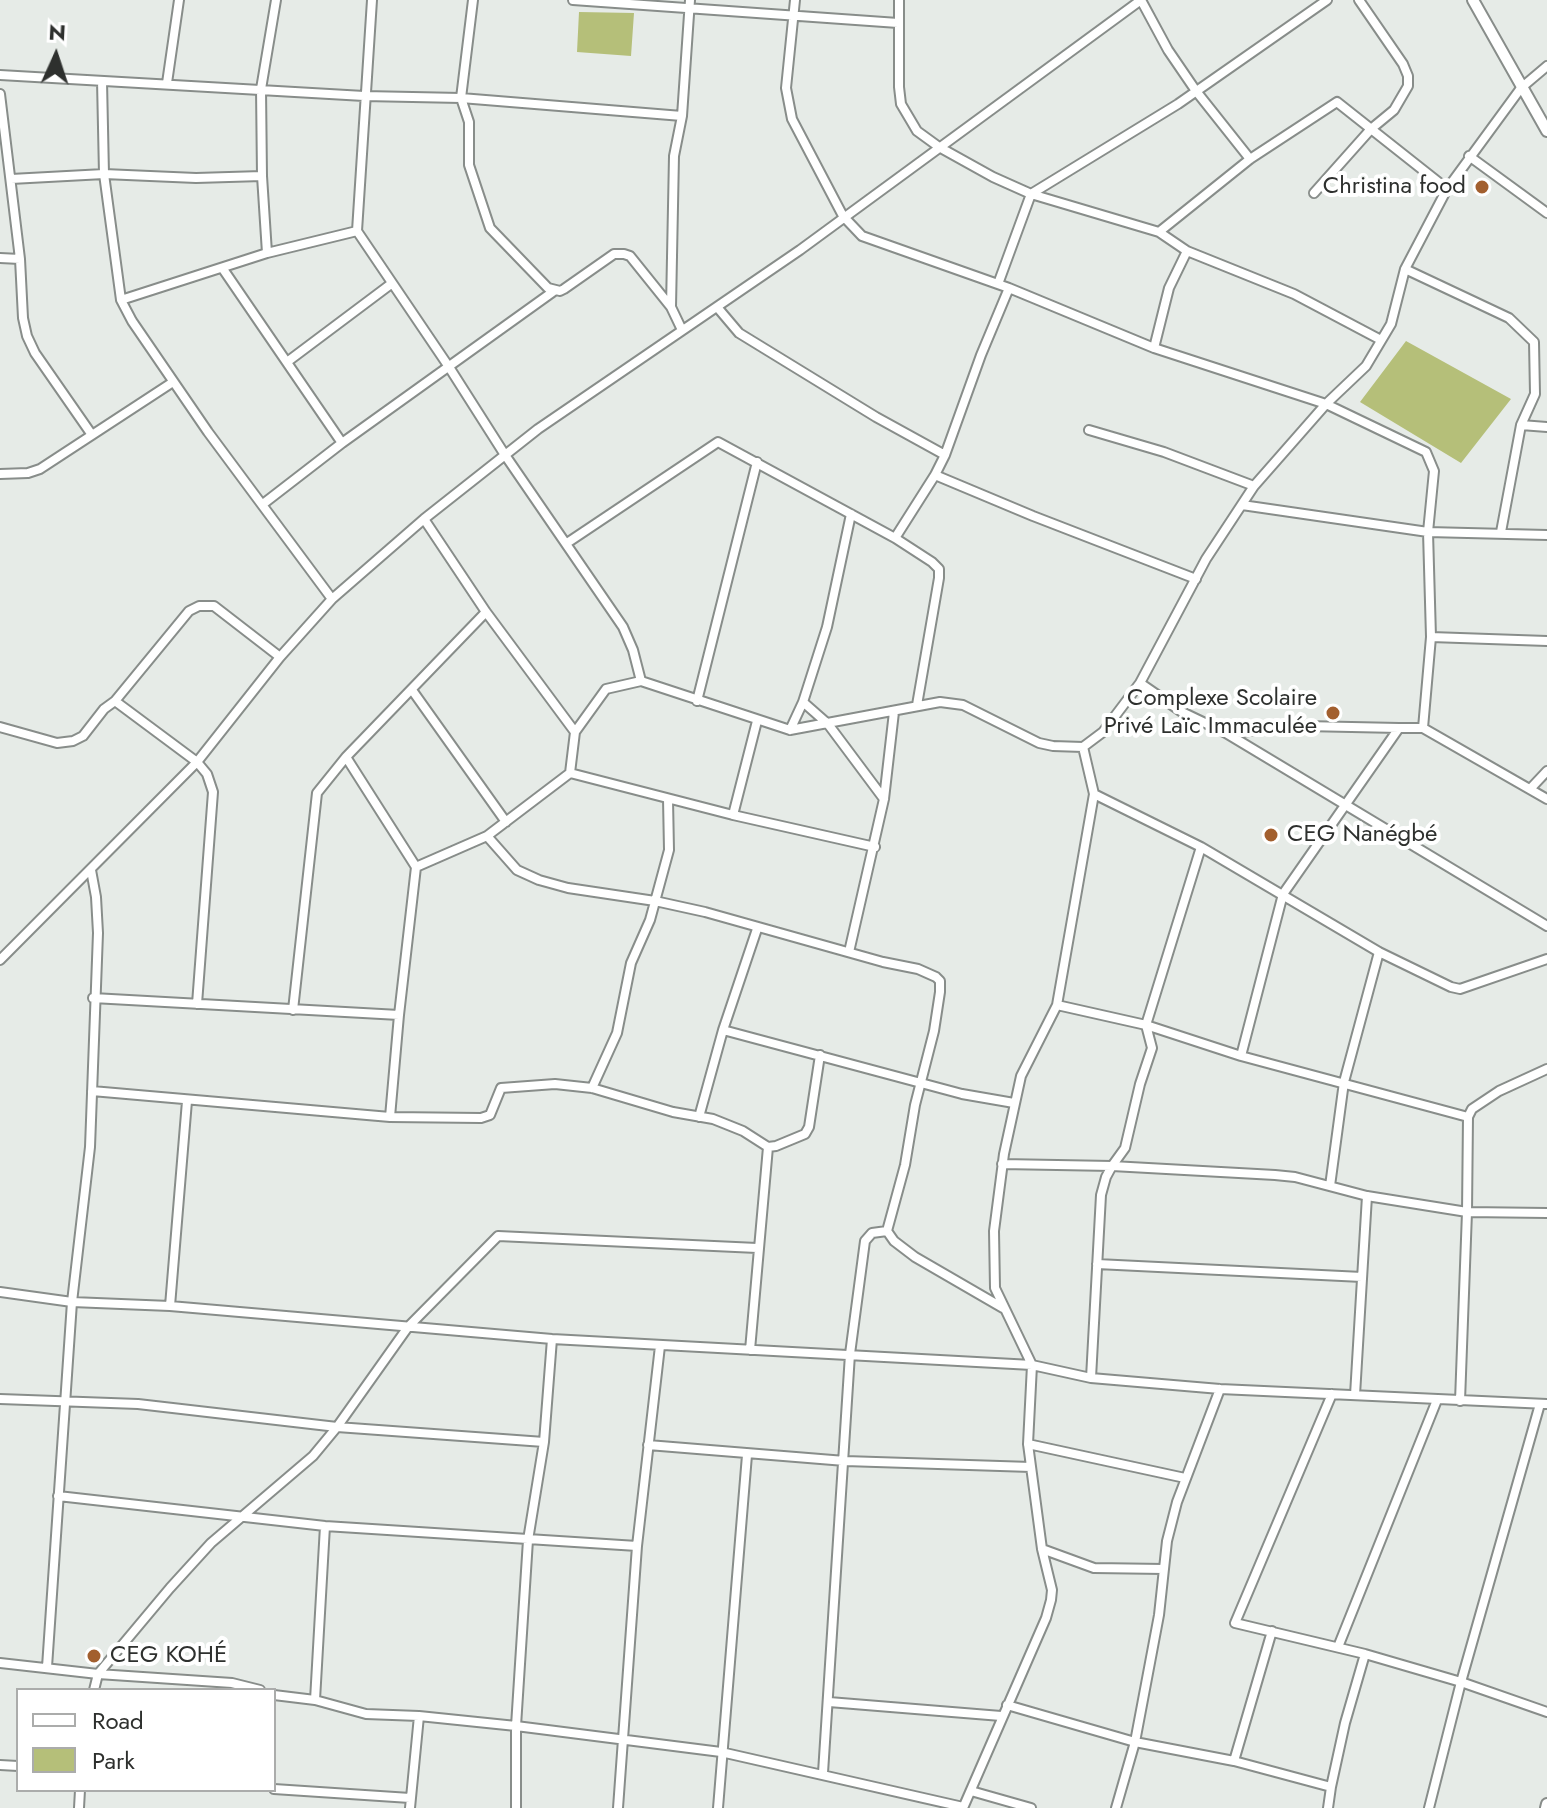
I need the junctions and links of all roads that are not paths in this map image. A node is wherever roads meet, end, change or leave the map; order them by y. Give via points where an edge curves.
1 (179, 0) edge
2 (276, 0) edge
3 (372, 0) edge
4 (473, 0) edge
5 (573, 0) edge
6 (795, 0) edge
7 (899, 0) edge
8 (1141, 0) edge
9 (1327, 0) edge
10 (1359, 0) edge
11 (1473, 0) edge
12 (690, 5) edge
13 (794, 17) junction
14 (898, 23) junction
15 (1547, 66) edge
16 (0, 75) edge
17 (102, 81) junction
18 (167, 83) junction
19 (1521, 88) junction
20 (261, 89) junction
21 (1196, 91) junction
22 (0, 94) edge
23 (364, 96) junction
24 (461, 98) junction
25 (682, 116) junction
26 (1371, 129) junction
27 (1547, 131) edge
28 (939, 147) junction
29 (1469, 156) junction
30 (1250, 159) junction
31 (104, 174) junction
32 (262, 176) junction
33 (11, 179) junction
34 (1447, 189) junction
35 (1314, 193) dead end
36 (1031, 194) junction
37 (1547, 213) edge
38 (843, 216) junction
39 (357, 231) junction
40 (1159, 232) junction
41 (1187, 251) junction
42 (267, 253) junction
43 (0, 258) edge
44 (20, 259) junction
45 (223, 269) junction
46 (1405, 269) junction
47 (391, 284) junction
48 (998, 284) junction
49 (1009, 288) junction
50 (554, 291) junction
51 (121, 300) junction
52 (671, 307) junction
53 (717, 307) junction
54 (682, 330) junction
55 (1381, 340) junction
56 (1154, 348) junction
57 (287, 362) junction
58 (449, 367) junction
59 (173, 382) junction
60 (1326, 404) junction
61 (1521, 425) junction
62 (1547, 427) edge
63 (1089, 430) dead end
64 (92, 435) junction
65 (342, 443) junction
66 (505, 455) junction
67 (945, 455) junction
68 (757, 462) junction
69 (0, 474) edge
70 (935, 475) junction
71 (1254, 486) junction
72 (263, 504) junction
73 (1242, 505) junction
74 (851, 514) junction
75 (424, 519) junction
76 (1428, 532) junction
77 (1501, 532) junction
78 (1547, 535) edge
79 (895, 538) junction
80 (567, 543) junction
81 (1196, 579) junction
82 (332, 599) junction
83 (486, 612) junction
84 (1431, 637) junction
85 (1547, 641) edge
86 (280, 657) junction
87 (641, 681) junction
88 (1140, 683) junction
89 (412, 690) junction
90 (115, 701) junction
91 (697, 701) junction
92 (803, 702) junction
93 (917, 705) junction
94 (894, 712) junction
95 (757, 721) junction
96 (828, 724) junction
97 (0, 727) edge
98 (1399, 728) junction
99 (1423, 728) junction
100 (790, 730) junction
101 (575, 732) junction
102 (1226, 733) junction
103 (1083, 747) junction
104 (346, 757) junction
105 (197, 762) junction
106 (1547, 771) edge
107 (570, 773) junction
108 (1531, 788) junction
109 (1094, 794) junction
110 (668, 799) junction
111 (884, 799) junction
112 (1547, 799) edge
113 (1344, 805) junction
114 (733, 815) junction
115 (506, 822) junction
116 (487, 836) junction
117 (875, 847) junction
118 (1201, 847) junction
119 (416, 867) junction
120 (91, 870) junction
121 (1283, 894) junction
122 (655, 901) junction
123 (1547, 926) edge
124 (757, 929) junction
125 (849, 952) junction
126 (1379, 952) junction
127 (1547, 959) edge
128 (0, 960) edge
129 (93, 998) junction
130 (197, 1004) junction
131 (1057, 1005) junction
132 (293, 1010) junction
133 (399, 1015) junction
134 (1146, 1025) junction
135 (723, 1030) junction
136 (820, 1055) junction
137 (1241, 1056) junction
138 (1547, 1069) edge
139 (921, 1081) junction
140 (1344, 1082) junction
141 (592, 1088) junction
142 (92, 1091) junction
143 (187, 1101) junction
144 (1014, 1103) junction
145 (390, 1117) junction
146 (699, 1117) junction
147 (1468, 1117) junction
148 (768, 1147) junction
149 (1002, 1164) junction
150 (1112, 1166) junction
151 (1330, 1186) junction
152 (1367, 1196) junction
153 (1467, 1212) junction
154 (1547, 1213) edge
155 (887, 1231) junction
156 (757, 1248) junction
157 (1097, 1264) junction
158 (1362, 1277) junction
159 (0, 1292) edge
160 (72, 1302) junction
161 (170, 1306) junction
162 (1004, 1309) junction
163 (408, 1327) junction
164 (552, 1339) junction
165 (660, 1346) junction
166 (750, 1350) junction
167 (850, 1354) junction
168 (1032, 1365) junction
169 (1091, 1378) junction
170 (1220, 1389) junction
171 (1332, 1394) junction
172 (1355, 1395) junction
173 (0, 1399) edge
174 (1437, 1400) junction
175 (1460, 1401) junction
176 (66, 1402) junction
177 (1544, 1404) edge
178 (337, 1427) junction
179 (544, 1442) junction
180 (1028, 1444) junction
181 (648, 1445) junction
182 (747, 1455) junction
183 (845, 1461) junction
184 (1031, 1467) junction
185 (1185, 1478) junction
186 (58, 1496) junction
187 (245, 1515) junction
188 (325, 1526) junction
189 (528, 1540) junction
190 (637, 1546) junction
191 (1042, 1549) junction
192 (1164, 1569) junction
193 (1272, 1631) junction
194 (1338, 1647) junction
195 (1365, 1654) junction
196 (0, 1663) edge
197 (47, 1667) junction
198 (98, 1674) junction
199 (1461, 1682) junction
200 (94, 1688) edge
201 (252, 1688) edge
202 (276, 1695) edge
203 (315, 1700) junction
204 (829, 1702) junction
205 (1007, 1705) junction
206 (1547, 1712) edge
207 (419, 1716) junction
208 (1001, 1716) junction
209 (516, 1726) junction
210 (625, 1739) junction
211 (1135, 1742) junction
212 (721, 1752) junction
213 (1234, 1761) junction
214 (823, 1773) junction
215 (1331, 1787) junction
216 (276, 1789) edge
217 (971, 1791) junction
218 (410, 1803) edge
219 (516, 1808) edge
220 (618, 1808) edge
221 (718, 1808) edge
222 (963, 1808) edge
223 (1031, 1808) edge
224 (1116, 1808) edge
225 (1328, 1808) edge
226 (1429, 1808) edge

1 - 18 street
2 - 20 street
3 - 23 street
4 - 24 street
5 - 12 street
6 - 13 street
7 - 14 street
8 - 21 street
8 - 28 street
9 - 21 street
10 - 26 street via 1408,76 1406,93
11 - 19 street
12 - 13 street
12 - 25 street
13 - 14 street
13 - 38 street via 788,107
14 - 28 street via 901,104 917,131
15 - 19 street
16 - 17 street
17 - 18 street
17 - 31 street
18 - 20 street
19 - 27 street
19 - 29 street
20 - 23 street
20 - 32 street
21 - 30 street
21 - 36 street
22 - 33 street
23 - 24 street
23 - 39 street
24 - 25 street
24 - 50 street via 469,122 469,165 490,228
25 - 52 street via 674,156
26 - 30 street via 1337,102
26 - 34 street
26 - 35 street
28 - 36 street
28 - 38 street
29 - 34 street
29 - 37 street
30 - 40 street
31 - 32 street
31 - 33 street
31 - 51 street
32 - 42 street
33 - 44 street
34 - 46 street
36 - 40 street
36 - 48 street
38 - 48 street via 868,239
38 - 53 street
39 - 42 street
39 - 47 street
40 - 41 street
41 - 55 street via 1294,294
41 - 56 street via 1169,288
42 - 45 street
43 - 44 street
44 - 64 street via 27,336
45 - 51 street
45 - 57 street
46 - 55 street via 1391,324
46 - 61 street via 1509,318 1529,334 1536,352 1535,390
47 - 57 street
47 - 58 street
48 - 49 street
49 - 56 street
49 - 67 street
50 - 52 street via 614,254 624,254
50 - 58 street
51 - 59 street
52 - 54 street
53 - 54 street
53 - 67 street via 739,333
54 - 66 street
55 - 60 street via 1366,366
56 - 60 street
57 - 65 street
58 - 65 street
58 - 66 street
59 - 64 street
59 - 72 street
60 - 71 street
60 - 76 street via 1426,452 1434,471
61 - 62 street
61 - 77 street
63 - 71 street
64 - 69 street via 40,469
65 - 72 street
66 - 75 street
66 - 80 street
67 - 70 street
68 - 74 street
68 - 80 street via 718,442
68 - 91 street
70 - 79 street
70 - 81 street
71 - 73 street
72 - 82 street
73 - 76 street
73 - 81 street
74 - 79 street
74 - 92 street via 827,627
75 - 82 street
75 - 83 street
76 - 77 street
76 - 84 street
77 - 78 street
79 - 93 street via 939,569
80 - 87 street via 623,627
81 - 88 street
82 - 86 street
83 - 89 street
83 - 101 street
84 - 85 street
84 - 99 street
86 - 90 street via 214,606 199,606 189,611
86 - 105 street
87 - 91 street
87 - 101 street via 606,689
88 - 102 street
88 - 103 street via 1103,732
89 - 104 street
89 - 115 street
90 - 97 street via 73,741 57,743
90 - 105 street
91 - 95 street
92 - 96 street
92 - 100 street
93 - 94 street
93 - 103 street via 963,705 1039,743
94 - 96 street
94 - 111 street
95 - 100 street
95 - 114 street
96 - 100 street
96 - 111 street
98 - 99 street
98 - 102 street via 1304,726
98 - 113 street
99 - 108 street
101 - 107 street
102 - 113 street
103 - 109 street
104 - 119 street
104 - 132 street via 320,787 315,804
105 - 120 street
105 - 130 street via 213,792
106 - 108 street
107 - 110 street
107 - 115 street
108 - 112 street
109 - 118 street
109 - 131 street
110 - 114 street
110 - 122 street via 669,850
111 - 117 street
113 - 121 street
113 - 123 street
114 - 117 street
115 - 116 street
116 - 119 street
116 - 122 street via 517,870 539,880
117 - 125 street
118 - 121 street
118 - 134 street
119 - 133 street
120 - 128 street
120 - 129 street via 98,933
121 - 126 street
121 - 137 street
122 - 124 street
122 - 141 street via 631,963 617,1033
124 - 125 street
124 - 135 street
125 - 139 street via 930,973 940,981
126 - 127 street via 1460,989
126 - 140 street
129 - 130 street
129 - 142 street
130 - 132 street
131 - 134 street
131 - 144 street via 1025,1065
132 - 133 street
133 - 145 street
134 - 137 street
134 - 150 street via 1152,1048 1125,1148
135 - 136 street
135 - 146 street
136 - 139 street
136 - 148 street via 809,1127 805,1134
137 - 140 street
138 - 147 street via 1499,1091
139 - 144 street
139 - 155 street
140 - 147 street
140 - 151 street
141 - 145 street via 501,1088 488,1117
141 - 146 street
142 - 143 street
142 - 160 street
143 - 145 street
143 - 161 street
144 - 149 street
146 - 148 street via 743,1131
147 - 153 street
148 - 156 street
149 - 150 street
149 - 162 street via 993,1281
150 - 151 street via 1295,1177
150 - 157 street via 1101,1195
151 - 152 street
152 - 153 street
152 - 158 street
153 - 154 street
153 - 175 street
155 - 162 street via 915,1257
155 - 167 street via 872,1233 865,1241
156 - 163 street via 502,1235
156 - 166 street
157 - 158 street
157 - 169 street
158 - 172 street
159 - 160 street
160 - 161 street
160 - 176 street
161 - 163 street
162 - 168 street
163 - 164 street
163 - 178 street
164 - 165 street
164 - 179 street
165 - 166 street
165 - 181 street
166 - 167 street
167 - 168 street
167 - 183 street
168 - 169 street
168 - 180 street
169 - 170 street
170 - 171 street
170 - 185 street
171 - 172 street
171 - 193 street via 1235,1623
172 - 174 street
173 - 176 street
174 - 175 street
174 - 194 street
175 - 177 street
176 - 178 street via 138,1404
176 - 186 street
177 - 199 street
178 - 179 street
178 - 187 street via 290,1478
179 - 189 street
180 - 184 street
180 - 185 street
181 - 182 street
181 - 190 street
182 - 183 street
182 - 212 street
183 - 184 street
183 - 204 street
184 - 191 street
185 - 192 street
186 - 187 street
186 - 197 street
187 - 188 street
187 - 198 street via 211,1543
188 - 189 street
188 - 203 street
189 - 190 street
189 - 209 street
190 - 210 street
191 - 192 street via 1094,1568
191 - 205 street via 1051,1600
192 - 211 street
193 - 194 street
193 - 213 street
194 - 195 street
195 - 199 street
195 - 215 street
196 - 197 street
197 - 198 street
198 - 200 street
198 - 201 street
199 - 206 street
199 - 226 street
202 - 203 street
203 - 207 street via 366,1714
204 - 208 street
204 - 214 street
205 - 208 street
205 - 211 street
207 - 209 street
207 - 218 street
208 - 217 street
209 - 210 street
209 - 219 street
210 - 212 street
210 - 220 street
211 - 213 street
211 - 224 street
212 - 214 street
212 - 221 street
213 - 215 street
214 - 222 street
215 - 225 street
216 - 218 street
217 - 222 street
217 - 223 street

